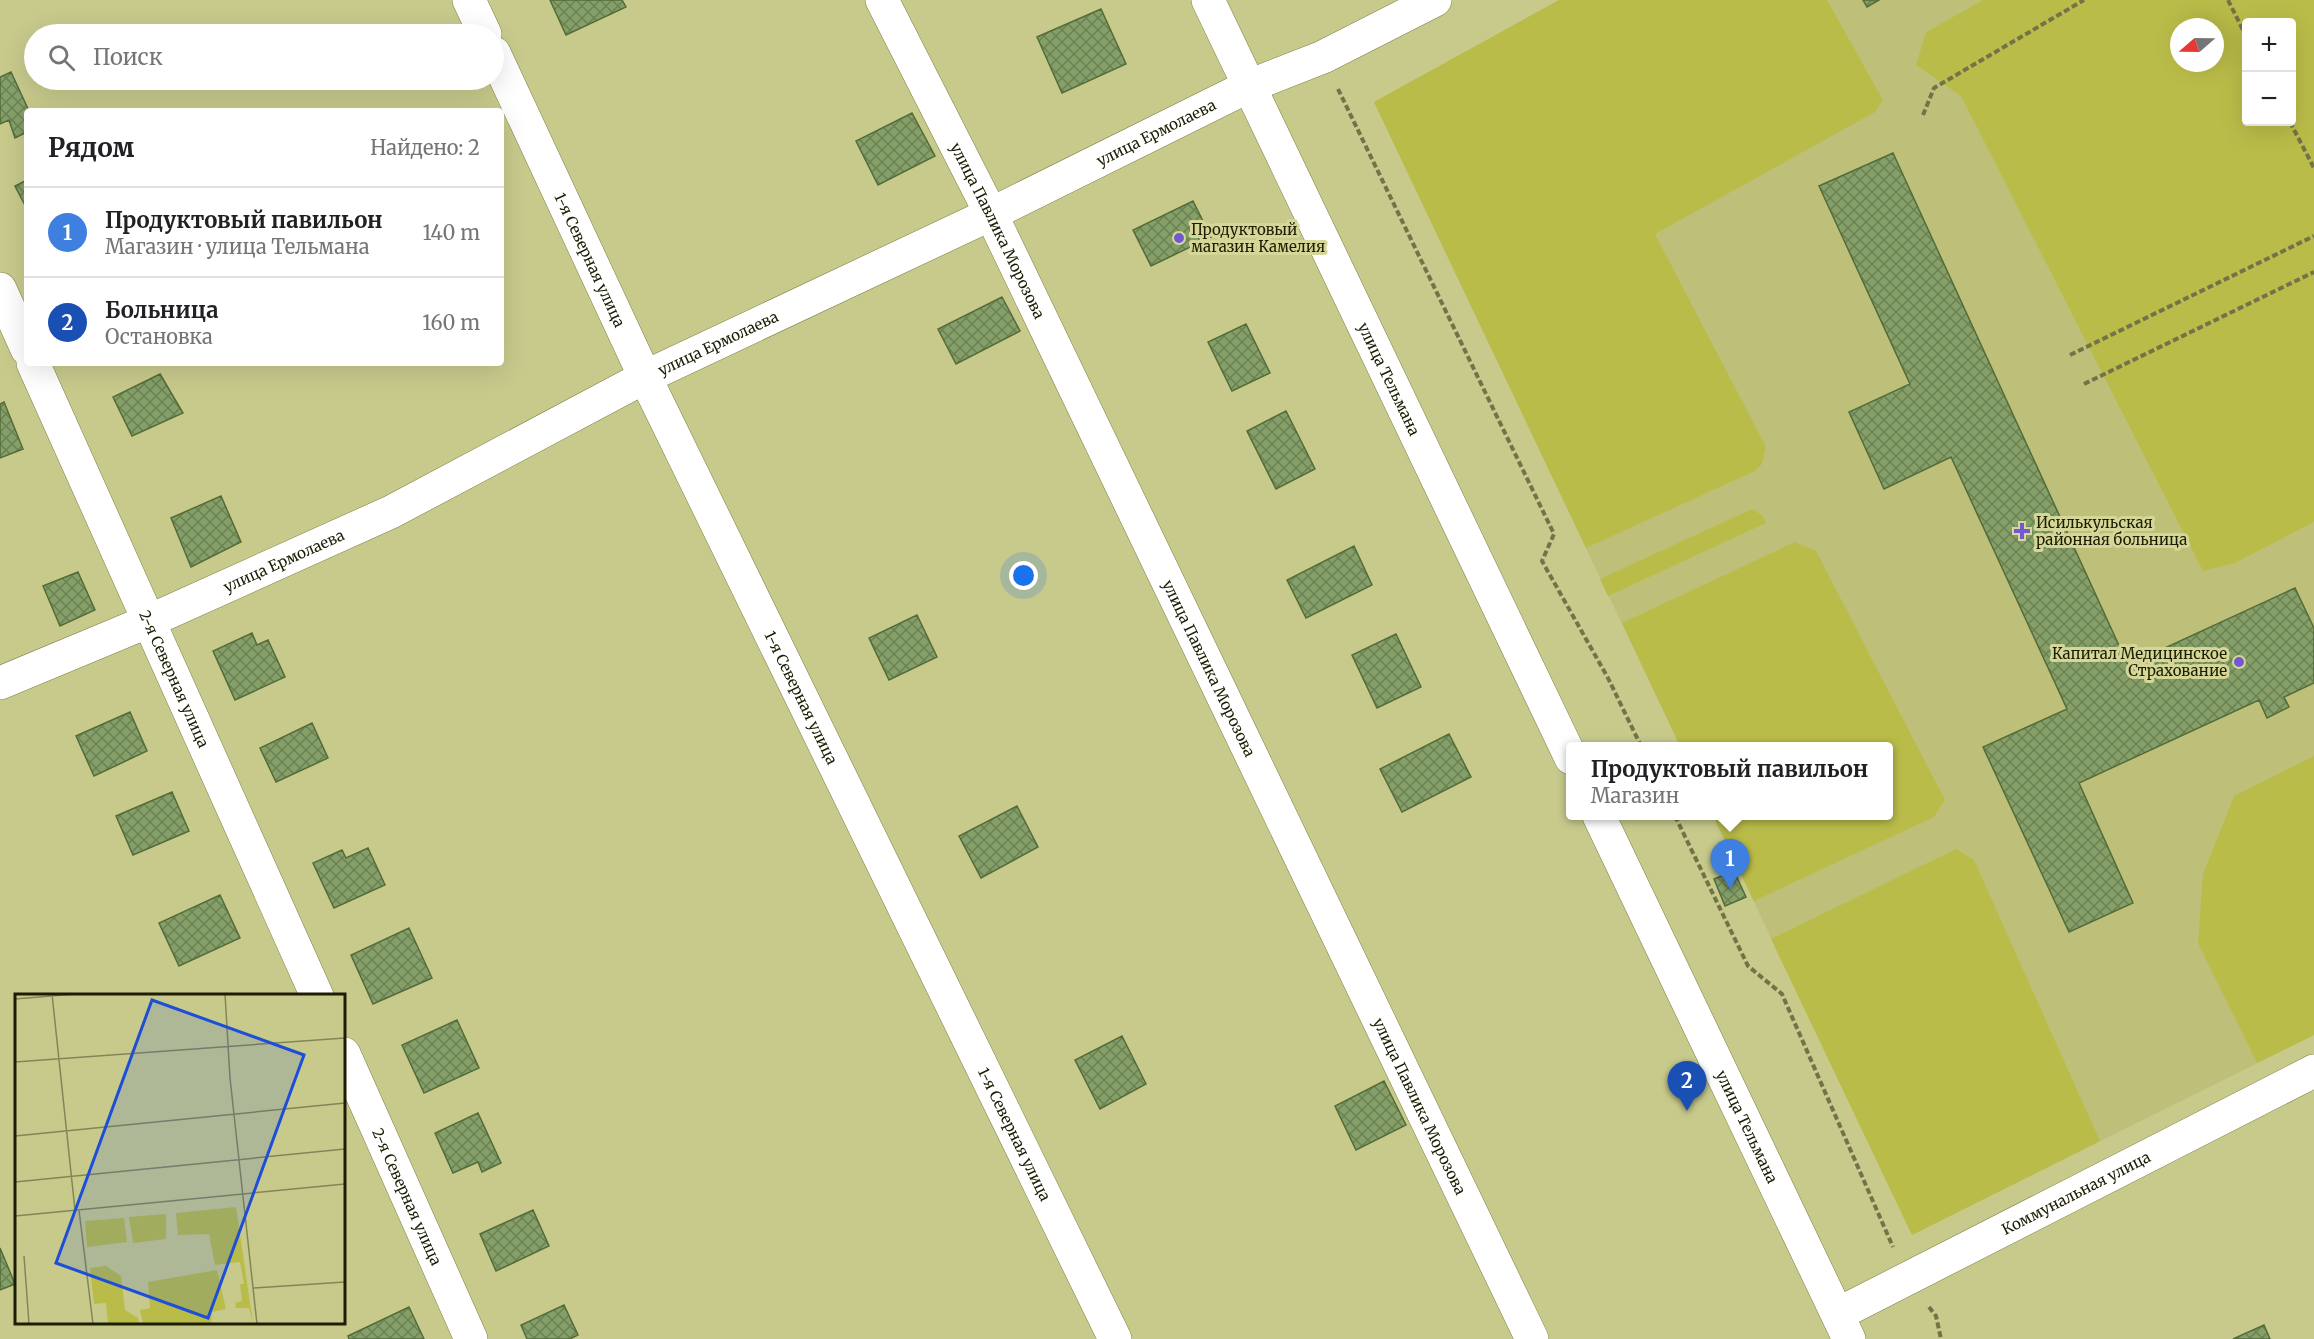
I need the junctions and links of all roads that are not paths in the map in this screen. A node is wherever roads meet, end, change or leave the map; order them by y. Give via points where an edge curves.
1 (469, 0) edge
2 (882, 0) edge
3 (1209, 0) edge
4 (1435, 0) edge
5 (480, 24) edge
6 (504, 74) edge
7 (1249, 86) junction
8 (991, 214) junction
9 (0, 289) edge
10 (24, 342) edge
11 (34, 366) edge
12 (645, 377) junction
13 (149, 621) junction
14 (0, 684) edge
15 (1566, 748) edge
16 (1601, 820) edge
17 (316, 994) edge
18 (345, 1056) edge
19 (2314, 1071) edge
20 (1844, 1327) edge
21 (471, 1339) edge
22 (1115, 1339) edge
23 (1532, 1339) edge

1 - 5 street
2 - 8 street, улица Павлика Морозова
3 - 7 street, улица Тельмана
4 - 7 street, улица Ермолаева via 1323,57
6 - 12 street, 1-я Северная улица
7 - 8 street, улица Ермолаева
7 - 15 street, улица Тельмана
8 - 12 street, улица Ермолаева
8 - 23 street, улица Павлика Морозова
9 - 10 street
11 - 13 street, 2-я Северная улица
12 - 13 street, улица Ермолаева via 391,512
12 - 22 street, 1-я Северная улица
13 - 14 street, улица Ермолаева
13 - 17 street, 2-я Северная улица
16 - 20 street, улица Тельмана
18 - 21 street, 2-я Северная улица
19 - 20 street, Коммунальная улица via 1906,1279

